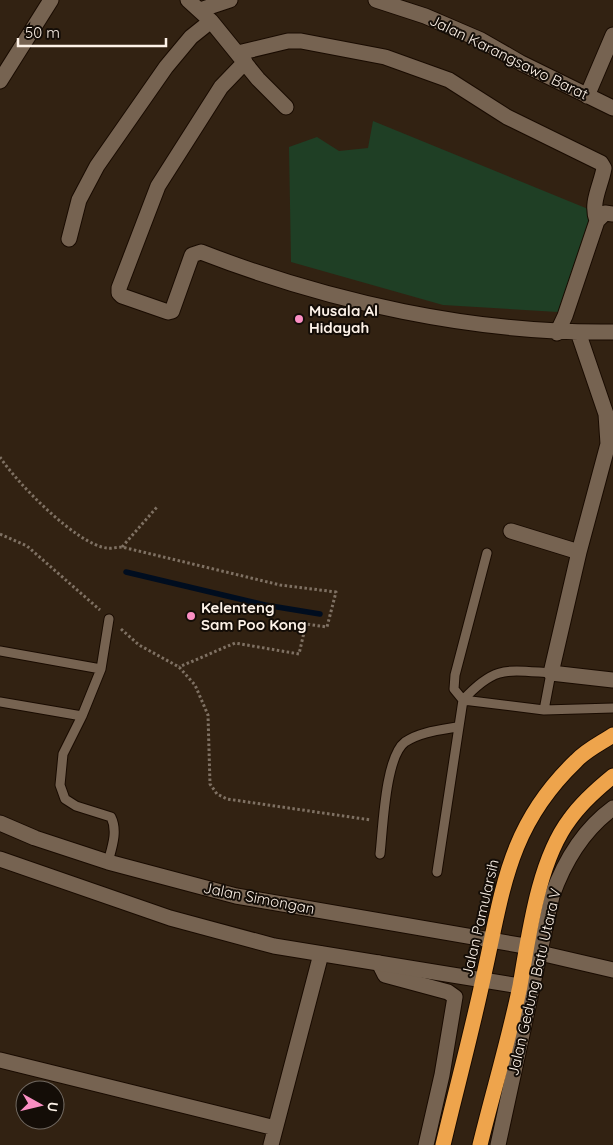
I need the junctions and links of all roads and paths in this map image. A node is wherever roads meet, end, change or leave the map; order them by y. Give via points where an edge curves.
1 (51, 0) edge
2 (188, 0) edge
3 (230, 0) edge
4 (376, 0) edge
5 (200, 10) junction
6 (211, 21) junction
7 (613, 34) edge
8 (242, 57) junction
9 (0, 81) edge
10 (587, 96) junction
11 (286, 107) dead end
12 (613, 108) edge
13 (613, 214) edge
14 (597, 221) junction
15 (69, 239) dead end
16 (557, 332) junction
17 (578, 332) junction
18 (613, 332) edge
19 (0, 457) edge
20 (157, 507) dead end
21 (511, 531) dead end
22 (0, 534) edge
23 (122, 547) junction
24 (579, 552) junction
25 (487, 553) dead end
26 (109, 619) junction
27 (0, 651) edge
28 (179, 667) junction
29 (101, 669) junction
30 (552, 672) junction
31 (613, 680) edge
32 (463, 700) junction
33 (0, 702) edge
34 (613, 708) edge
35 (544, 710) junction
36 (82, 716) junction
37 (457, 727) junction
38 (613, 735) edge
39 (613, 776) edge
40 (613, 808) edge
41 (384, 822) junction
42 (0, 823) edge
43 (380, 854) dead end
44 (0, 859) edge
45 (108, 862) junction
46 (437, 872) dead end
47 (491, 940) junction
48 (525, 946) junction
49 (540, 952) junction
50 (321, 954) junction
51 (379, 963) junction
52 (613, 970) edge
53 (483, 980) junction
54 (520, 986) junction
55 (0, 1060) edge
56 (275, 1128) junction
57 (271, 1145) edge
58 (426, 1145) edge
59 (443, 1145) edge
60 (480, 1145) edge
61 (498, 1145) edge

1 - 9 street
2 - 5 street
3 - 5 street
4 - 10 street, Jalan Karangsawo Barat via 481,40
5 - 6 street
6 - 8 street
6 - 15 street via 191,37 166,67 98,166 79,200
7 - 10 street
8 - 11 street via 258,79
8 - 14 street via 288,41 301,40 385,57 449,80 507,117 601,163 603,176 593,207
8 - 16 street via 158,186 119,293 168,312 172,310 192,254 201,252 254,272 401,312 450,321
10 - 12 street, Jalan Karangsawo Barat
13 - 14 street via 605,214
14 - 16 street
16 - 17 street
17 - 18 street
17 - 24 street via 606,414 608,444
19 - 23 path via 10,473 82,538 106,548
20 - 23 path
21 - 24 street
22 - 26 path via 27,546
23 - 28 path via 280,585 336,592 327,627 306,624 299,654 235,643
24 - 30 street
25 - 32 lane via 455,675 454,689
26 - 28 path via 139,645
26 - 29 lane
27 - 29 lane
28 - 41 path via 195,685 208,715 210,784 217,794 227,799
29 - 36 lane
30 - 31 street
30 - 32 lane via 507,670 479,682
30 - 35 lane
32 - 35 lane
32 - 37 lane
33 - 36 lane
34 - 35 lane
36 - 45 lane via 63,754 60,785 65,799 76,806 111,817 114,836
37 - 41 lane via 424,733 405,742 398,751 392,766
37 - 46 lane
38 - 47 highway, Jalan Pamularsih via 577,759 533,811 523,828 504,879
39 - 48 highway via 587,797 568,821 542,880
40 - 49 street, Jalan Gedung Batu Utara V via 588,831 560,875
41 - 43 lane
42 - 45 street, Jalan Simongan
44 - 50 street via 170,918 274,946
45 - 47 street, Jalan Simongan via 236,896
47 - 48 street, Jalan Simongan
47 - 53 highway, Jalan Pamularsih
48 - 54 highway
49 - 52 street
49 - 61 street, Jalan Gedung Batu Utara V
50 - 51 street
50 - 56 street
51 - 53 street
51 - 58 street via 385,975 448,992 455,997
53 - 54 street
53 - 59 highway, Jalan Pamularsih
54 - 60 highway
55 - 56 street
56 - 57 street

